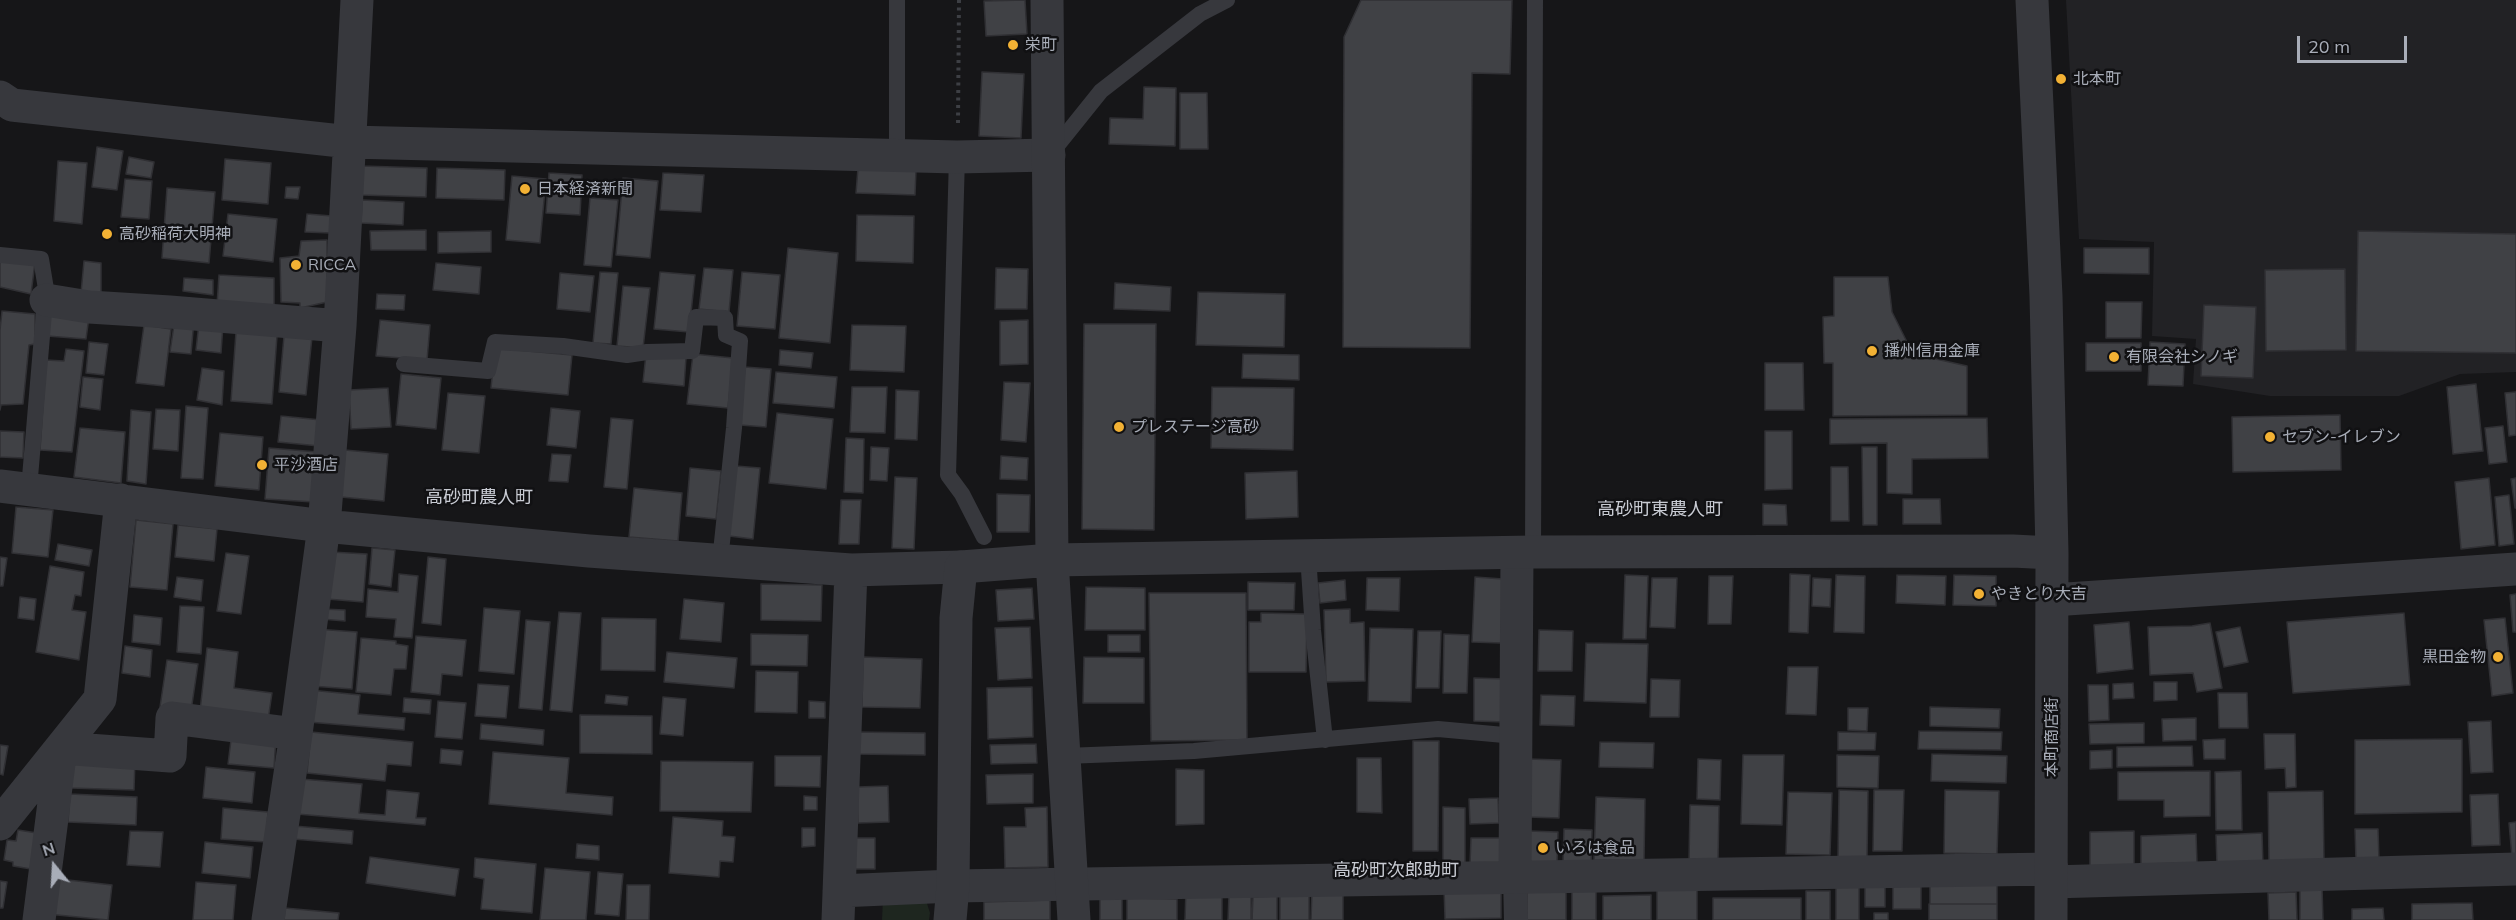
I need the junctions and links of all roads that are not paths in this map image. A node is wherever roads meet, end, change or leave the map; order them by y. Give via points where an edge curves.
1 (357, 0) edge
2 (897, 0) edge
3 (1047, 0) edge
4 (1227, 0) edge
5 (1535, 0) edge
6 (2032, 0) edge
7 (0, 97) edge
8 (350, 142) junction
9 (897, 155) junction
10 (1049, 155) junction
11 (957, 157) junction
12 (0, 255) edge
13 (46, 300) junction
14 (340, 326) junction
15 (404, 364) dead end
16 (15, 488) edge
17 (121, 501) junction
18 (324, 526) junction
19 (984, 537) dead end
20 (1525, 552) junction
21 (2052, 554) junction
22 (1308, 555) junction
23 (1052, 560) junction
24 (720, 561) junction
25 (961, 567) junction
26 (2516, 569) edge
27 (851, 570) junction
28 (2052, 600) junction
29 (296, 734) junction
30 (1515, 735) junction
31 (1325, 740) junction
32 (61, 748) junction
33 (1065, 756) junction
34 (0, 824) edge
35 (2516, 869) edge
36 (2051, 875) junction
37 (1515, 876) junction
38 (1073, 885) junction
39 (953, 886) junction
40 (839, 906) edge
41 (39, 920) edge
42 (268, 920) edge
43 (950, 920) edge
44 (1074, 920) edge
45 (1516, 920) edge
46 (2051, 920) edge

1 - 8 street
2 - 9 lane
3 - 10 street
4 - 10 lane via 1200,14 1101,91
5 - 20 lane
6 - 21 street, 本町商店街 via 2045,273
7 - 8 street via 12,105
8 - 9 street
8 - 14 street
9 - 11 street
10 - 11 street
10 - 23 street
11 - 19 lane via 948,475
12 - 13 lane via 41,259
13 - 14 street via 88,308
13 - 16 lane
14 - 18 street
15 - 24 lane via 488,371 495,342 627,355 692,351 696,317 724,318 726,335 740,341
16 - 17 street
17 - 18 street
17 - 32 street via 100,699
18 - 24 street
18 - 29 street
20 - 21 street
20 - 22 street
20 - 30 street
21 - 28 street, 本町商店街
22 - 23 street
22 - 31 lane
23 - 25 street
23 - 33 street
24 - 27 street
25 - 27 street
25 - 39 street via 956,618
26 - 28 street
27 - 40 street
28 - 36 street, 本町商店街
29 - 32 street via 172,718 170,756
29 - 42 street
30 - 31 lane via 1438,729
30 - 37 street
31 - 33 lane
32 - 34 street
32 - 41 street
33 - 38 street
35 - 36 street
36 - 37 street
36 - 46 street, 本町商店街
37 - 38 street
37 - 45 street
38 - 39 street
38 - 44 street
39 - 40 street
39 - 43 street

